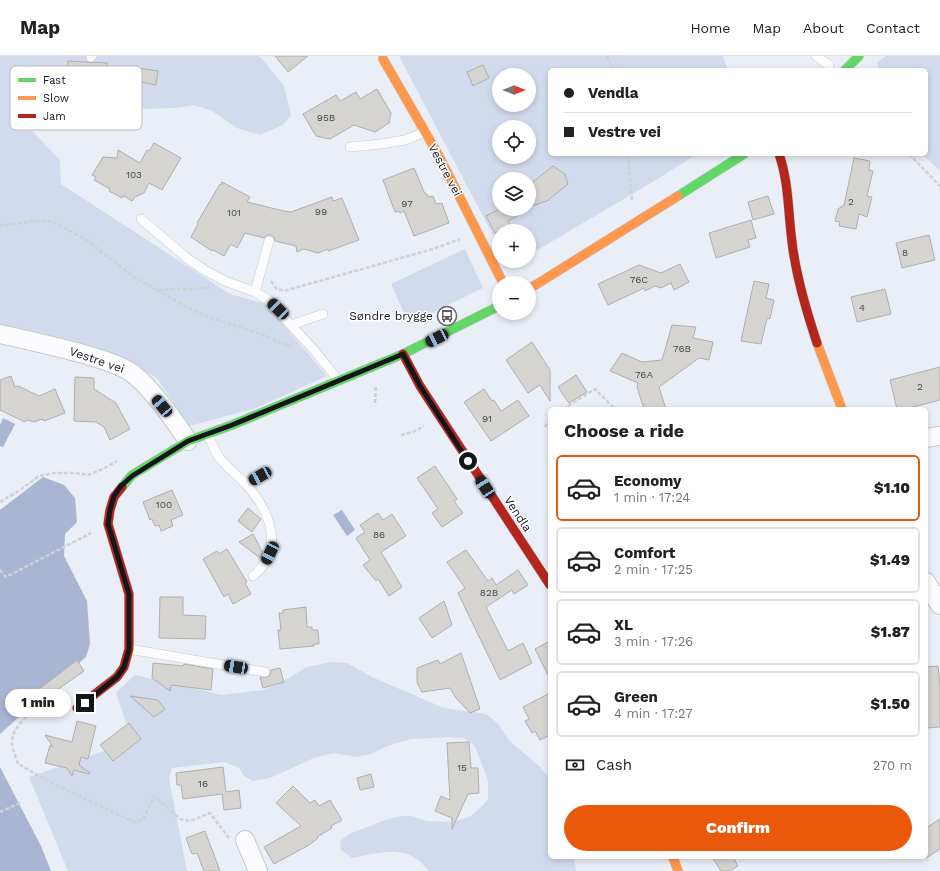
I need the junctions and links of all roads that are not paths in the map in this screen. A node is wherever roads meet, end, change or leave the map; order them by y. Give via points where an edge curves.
1 (816, 56) edge
2 (858, 56) edge
3 (380, 57) edge
4 (829, 66) dead end
5 (847, 68) edge
6 (425, 132) junction
7 (350, 147) dead end
8 (741, 156) edge
9 (780, 156) edge
10 (141, 218) dead end
11 (269, 241) dead end
12 (500, 276) edge
13 (536, 285) edge
14 (256, 292) junction
15 (492, 310) edge
16 (323, 314) dead end
17 (291, 325) junction
18 (0, 334) edge
19 (403, 354) junction
20 (339, 381) junction
21 (841, 407) edge
22 (207, 434) junction
23 (940, 436) edge
24 (928, 438) edge
25 (188, 441) junction
26 (260, 476) dead end
27 (245, 484) junction
28 (253, 576) dead end
29 (548, 582) edge
30 (928, 585) edge
31 (940, 605) edge
32 (129, 649) junction
33 (265, 672) dead end
34 (77, 708) dead end
35 (236, 839) road end
36 (674, 859) edge
37 (258, 871) edge
38 (678, 871) edge

1 - 4 lane
2 - 5 street
3 - 6 street, Vestre vei
6 - 7 lane via 405,140
6 - 12 street, Vestre vei
8 - 13 street
9 - 21 street via 784,168 792,243 803,296 828,375
10 - 14 lane via 188,259 206,271 225,282
11 - 14 lane
14 - 17 lane via 267,299
15 - 19 street
16 - 17 lane
17 - 20 lane
18 - 25 street, Vestre vei via 96,358 129,371 148,388
19 - 20 street
19 - 29 street, Vendla via 431,404
20 - 22 street
22 - 25 street
22 - 27 lane via 219,456
23 - 24 street
25 - 32 street via 132,476 114,496 110,510 108,524 129,594
26 - 27 lane
27 - 28 lane via 268,518 272,536 270,553 261,570
30 - 31 street
32 - 33 lane
32 - 34 street via 124,667 117,677
35 - 37 street
36 - 38 street

